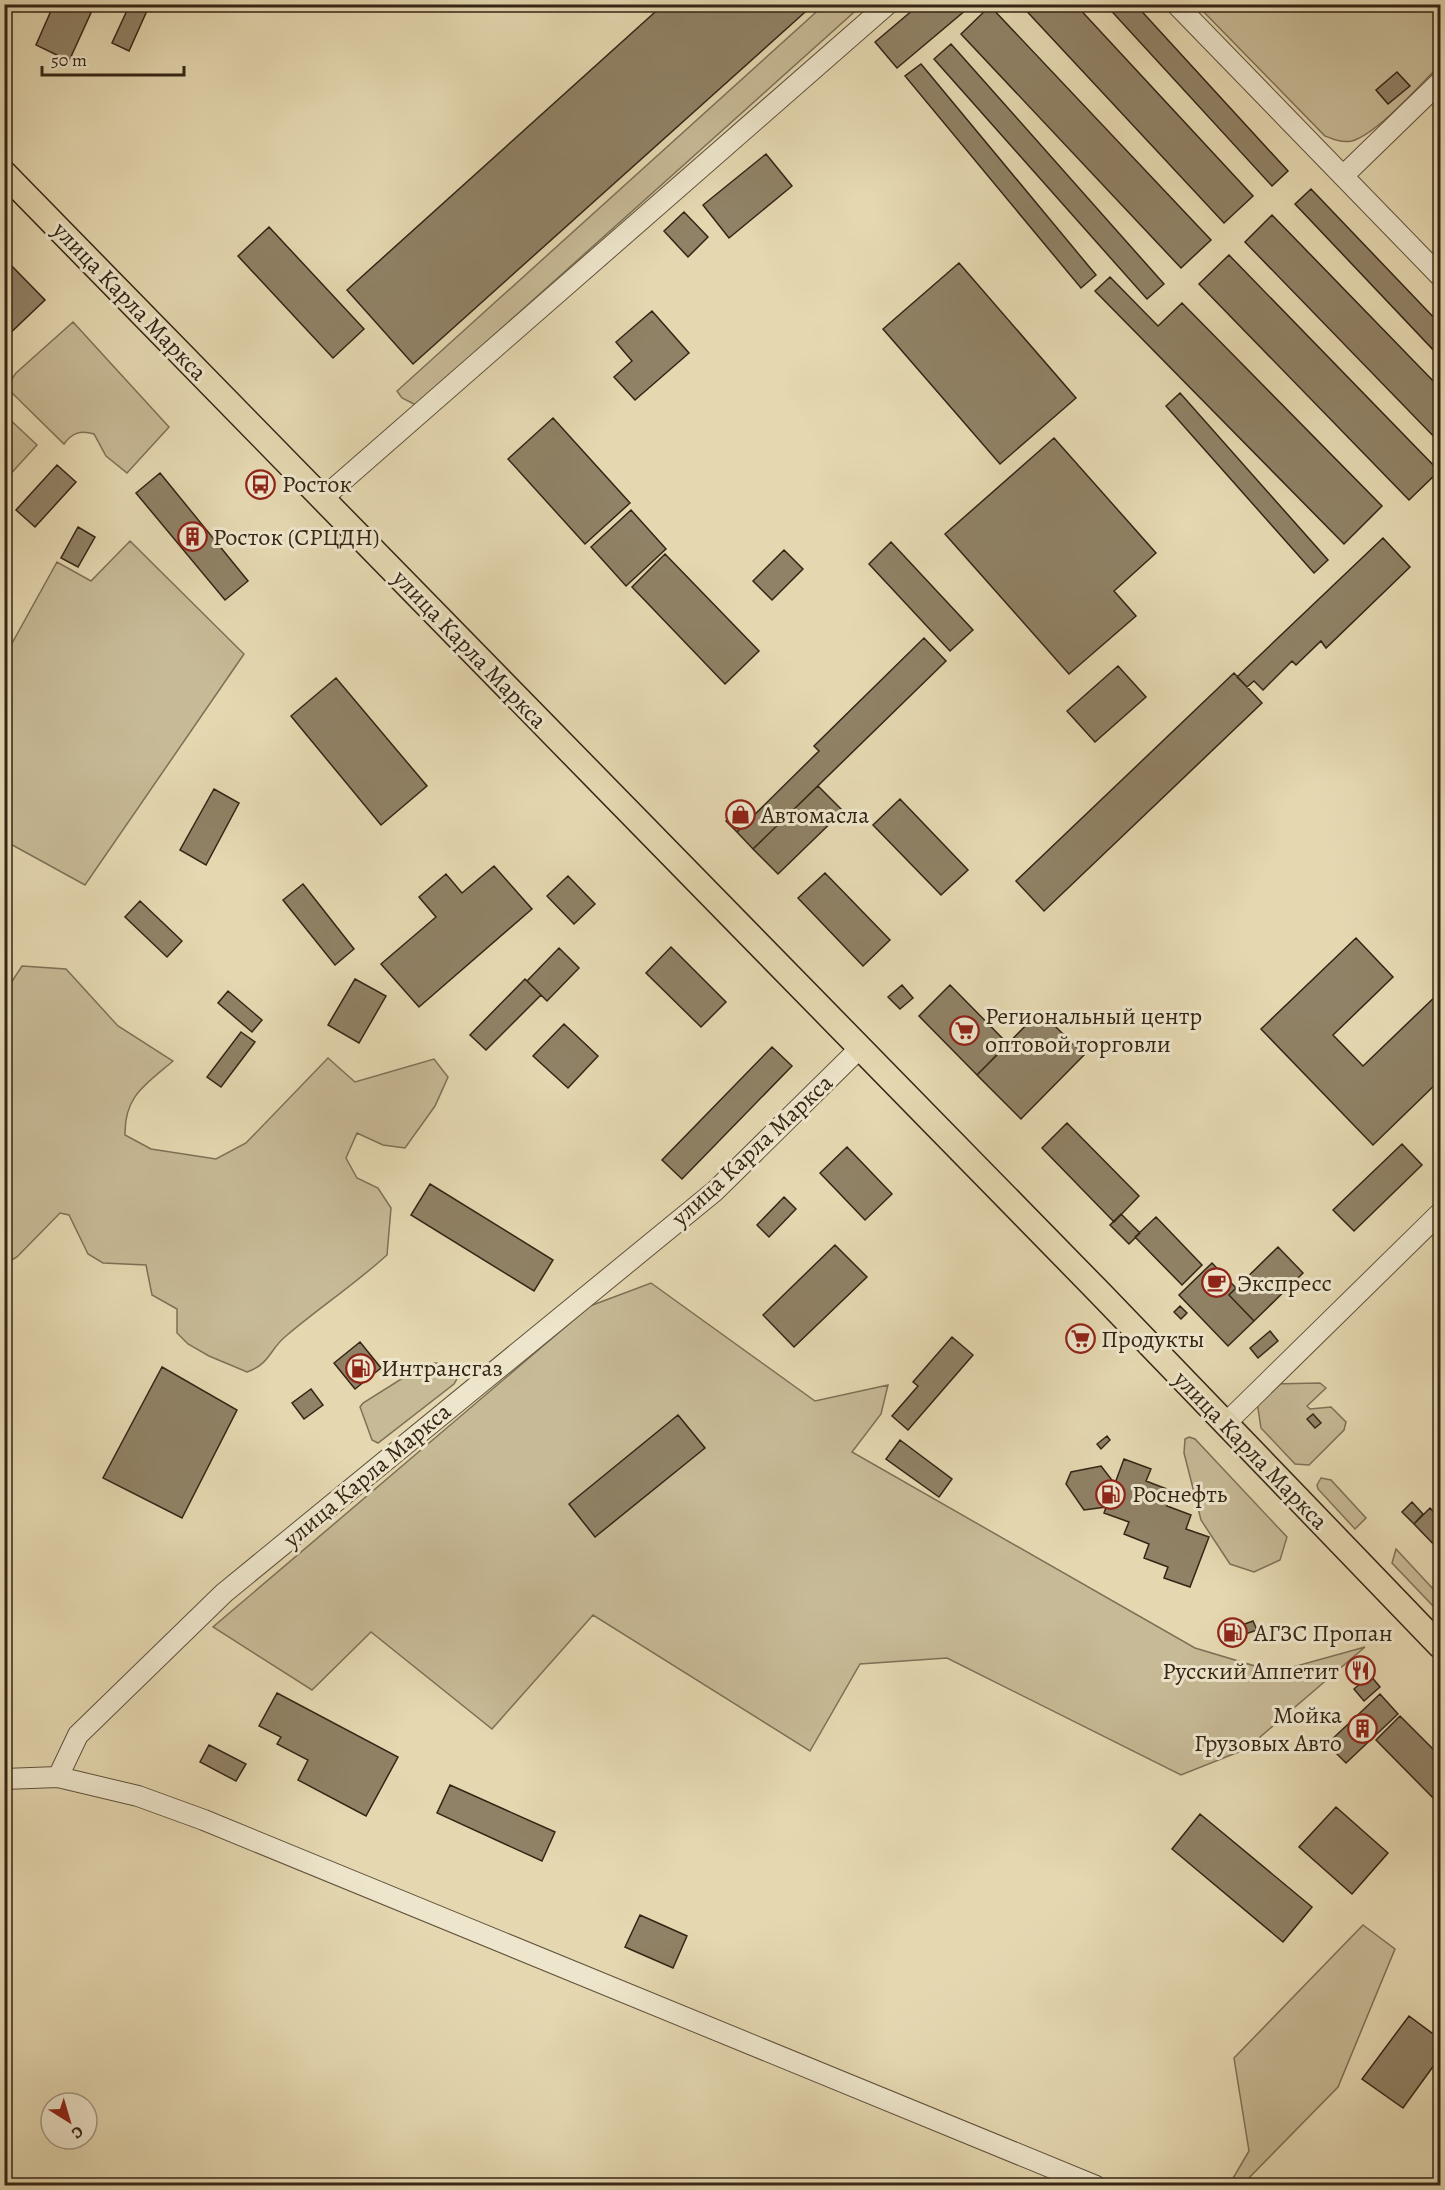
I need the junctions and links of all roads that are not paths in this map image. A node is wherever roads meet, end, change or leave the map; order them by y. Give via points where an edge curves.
1 (888, 4) edge
2 (1176, 4) edge
3 (1440, 82) edge
4 (4, 173) edge
5 (1343, 176) junction
6 (1440, 276) edge
7 (323, 498) junction
8 (859, 1049) junction
9 (1440, 1213) edge
10 (1225, 1424) junction
11 (1440, 1646) edge
12 (58, 1776) junction
13 (4, 1779) edge
14 (1096, 2186) edge

1 - 7 street
2 - 5 street
3 - 5 street
4 - 7 main road, улица Карла Маркса
5 - 6 street
7 - 8 main road, улица Карла Маркса
8 - 10 main road, улица Карла Маркса
8 - 12 street, улица Карла Маркса via 715,1191 224,1593 78,1735
9 - 10 street
10 - 11 main road, улица Карла Маркса
12 - 13 street
12 - 14 street via 138,1796 204,1820

